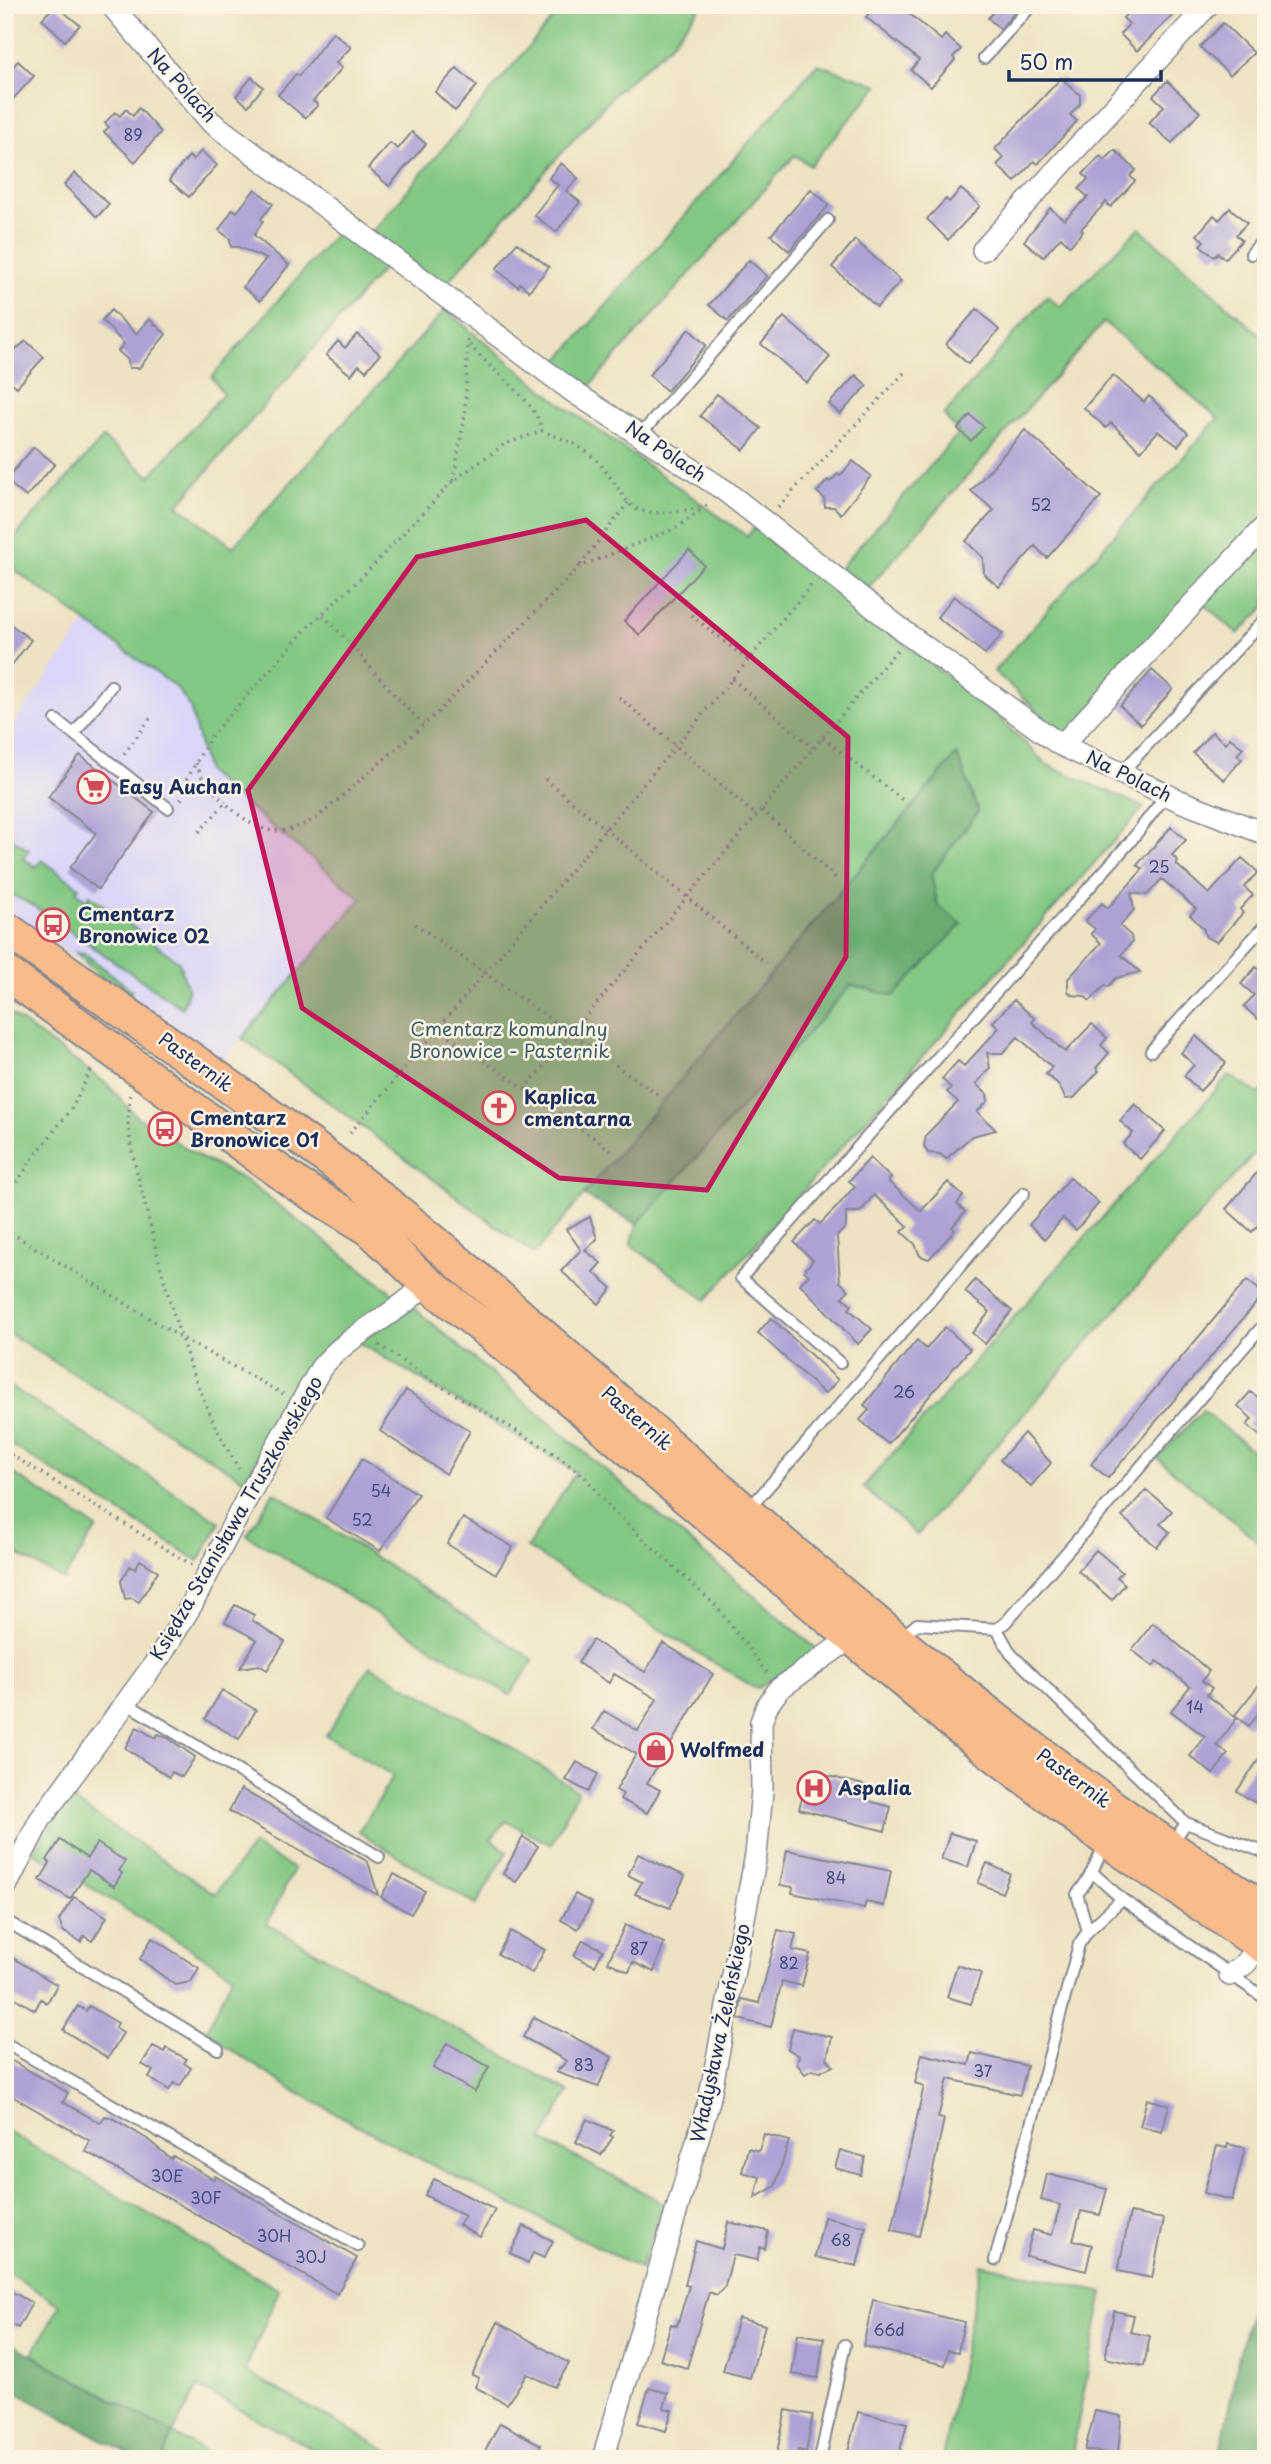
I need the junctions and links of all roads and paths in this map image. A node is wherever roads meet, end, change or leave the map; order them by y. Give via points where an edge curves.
1 (111, 5) edge
2 (1032, 5) edge
3 (1208, 5) edge
4 (984, 58) dead end
5 (828, 220) dead end
6 (1266, 236) edge
7 (983, 250) dead end
8 (1251, 254) dead end
9 (470, 316) junction
10 (468, 343) junction
11 (906, 371) dead end
12 (542, 431) junction
13 (641, 434) junction
14 (453, 481) junction
15 (628, 503) junction
16 (765, 522) junction
17 (1266, 525) edge
18 (579, 566) junction
19 (825, 569) junction
20 (323, 615) junction
21 (691, 615) dead end
22 (1266, 618) edge
23 (910, 636) junction
24 (748, 660) junction
25 (732, 679) junction
26 (111, 685) dead end
27 (619, 697) dead end
28 (152, 716) dead end
29 (56, 720) dead end
30 (423, 724) junction
31 (74, 734) junction
32 (823, 737) junction
33 (1062, 745) junction
34 (675, 746) junction
35 (814, 748) junction
36 (196, 761) junction
37 (115, 765) junction
38 (1122, 772) junction
39 (545, 779) dead end
40 (1167, 794) junction
41 (904, 801) dead end
42 (225, 803) junction
43 (180, 804) dead end
44 (169, 808) dead end
45 (762, 810) junction
46 (757, 816) junction
47 (605, 830) junction
48 (199, 832) dead end
49 (1266, 834) edge
50 (838, 880) dead end
51 (688, 897) junction
52 (415, 923) dead end
53 (1266, 924) edge
54 (5, 928) edge
55 (766, 963) dead end
56 (5, 971) edge
57 (483, 972) junction
58 (438, 1028) junction
59 (572, 1032) junction
60 (1151, 1051) dead end
61 (94, 1066) dead end
62 (524, 1089) junction
63 (657, 1094) dead end
64 (130, 1095) dead end
65 (350, 1133) dead end
66 (611, 1150) dead end
67 (1024, 1193) dead end
68 (5, 1200) edge
69 (7, 1231) edge
70 (427, 1282) junction
71 (1266, 1322) edge
72 (360, 1331) junction
73 (180, 1337) junction
74 (840, 1363) dead end
75 (300, 1404) junction
76 (5, 1451) edge
77 (253, 1488) junction
78 (747, 1512) junction
79 (207, 1574) junction
80 (997, 1629) junction
81 (852, 1637) junction
82 (898, 1641) junction
83 (779, 1689) junction
84 (126, 1703) junction
85 (1178, 1835) junction
86 (1108, 1841) junction
87 (1266, 1853) edge
88 (379, 1857) dead end
89 (1094, 1874) junction
90 (5, 1888) edge
91 (1122, 1899) junction
92 (1266, 1910) edge
93 (5, 1920) edge
94 (1088, 1931) junction
95 (1263, 1946) edge
96 (1230, 1975) junction
97 (1266, 1999) edge
98 (5, 2043) edge
99 (218, 2049) dead end
100 (358, 2246) dead end
101 (995, 2260) dead end
102 (845, 2345) dead end
103 (603, 2459) edge
104 (820, 2459) edge

1 - 9 street, Na Polach via 211,121
2 - 4 lane
3 - 7 street
5 - 13 lane
6 - 8 lane
9 - 10 path
9 - 13 street, Na Polach via 575,393
10 - 12 path via 529,406
10 - 14 path via 465,414
11 - 16 path
12 - 14 path via 505,444
12 - 15 path via 573,443 596,460
13 - 16 street, Na Polach
14 - 20 path
15 - 18 path
15 - 18 path via 651,512 709,505 676,528
16 - 19 street, Na Polach
17 - 33 street
18 - 30 path
19 - 23 street, Na Polach
19 - 24 path
20 - 30 path
20 - 36 path via 240,702
21 - 24 path
22 - 38 lane
23 - 32 path
23 - 33 street, Na Polach
24 - 25 path
25 - 34 path
25 - 35 path
26 - 31 lane
27 - 34 path
28 - 37 path
29 - 31 lane
30 - 42 path via 335,804 298,828 261,829
31 - 37 lane
32 - 35 path
32 - 41 path
33 - 38 street, Na Polach
34 - 46 path
34 - 47 path
35 - 45 path
36 - 42 path via 203,780
36 - 43 path
37 - 44 lane
38 - 40 street, Na Polach
39 - 47 path
40 - 49 street, Na Polach
40 - 74 lane via 1130,842 741,1278
42 - 48 path
45 - 46 path
45 - 50 path
46 - 51 path
47 - 51 path
47 - 57 path
51 - 55 path
51 - 59 path
52 - 57 path
53 - 60 lane
54 - 78 main road, Pasternik via 175,1046 502,1291
56 - 70 main road, Pasternik via 298,1185 370,1229
57 - 58 path
57 - 59 path
58 - 62 path
58 - 65 path
59 - 62 path
59 - 63 path
61 - 68 path via 72,1108
62 - 66 path
64 - 73 path via 131,1149
67 - 78 lane
69 - 73 path
70 - 72 street, Księdza Stanisława Truszkowskiego via 411,1300
70 - 81 main road, Pasternik
71 - 80 lane
72 - 75 street, Księdza Stanisława Truszkowskiego via 335,1350
72 - 83 path via 585,1477 610,1508 716,1606
73 - 75 path
73 - 77 path via 200,1396
75 - 77 street, Księdza Stanisława Truszkowskiego
76 - 79 path
77 - 79 street, Księdza Stanisława Truszkowskiego
78 - 82 main road, Pasternik
79 - 84 street, Księdza Stanisława Truszkowskiego via 161,1655
80 - 82 lane via 917,1624
80 - 85 lane via 1011,1654
81 - 83 street, Władysława Żeleńskiego
81 - 86 main road, Pasternik via 952,1722
82 - 85 main road, Pasternik via 1020,1739
83 - 103 street, Władysława Żeleńskiego via 761,1722 762,1791 756,1855 709,2101
84 - 88 lane
84 - 90 street, Księdza Stanisława Truszkowskiego via 40,1820
85 - 87 lane
85 - 92 main road, Pasternik
86 - 89 lane via 1095,1861
86 - 95 main road, Pasternik
89 - 91 lane
89 - 94 lane via 1077,1894
91 - 94 lane
91 - 96 lane
93 - 99 lane
94 - 101 lane via 1079,1944
95 - 96 street
96 - 97 lane
98 - 100 lane
102 - 104 lane

